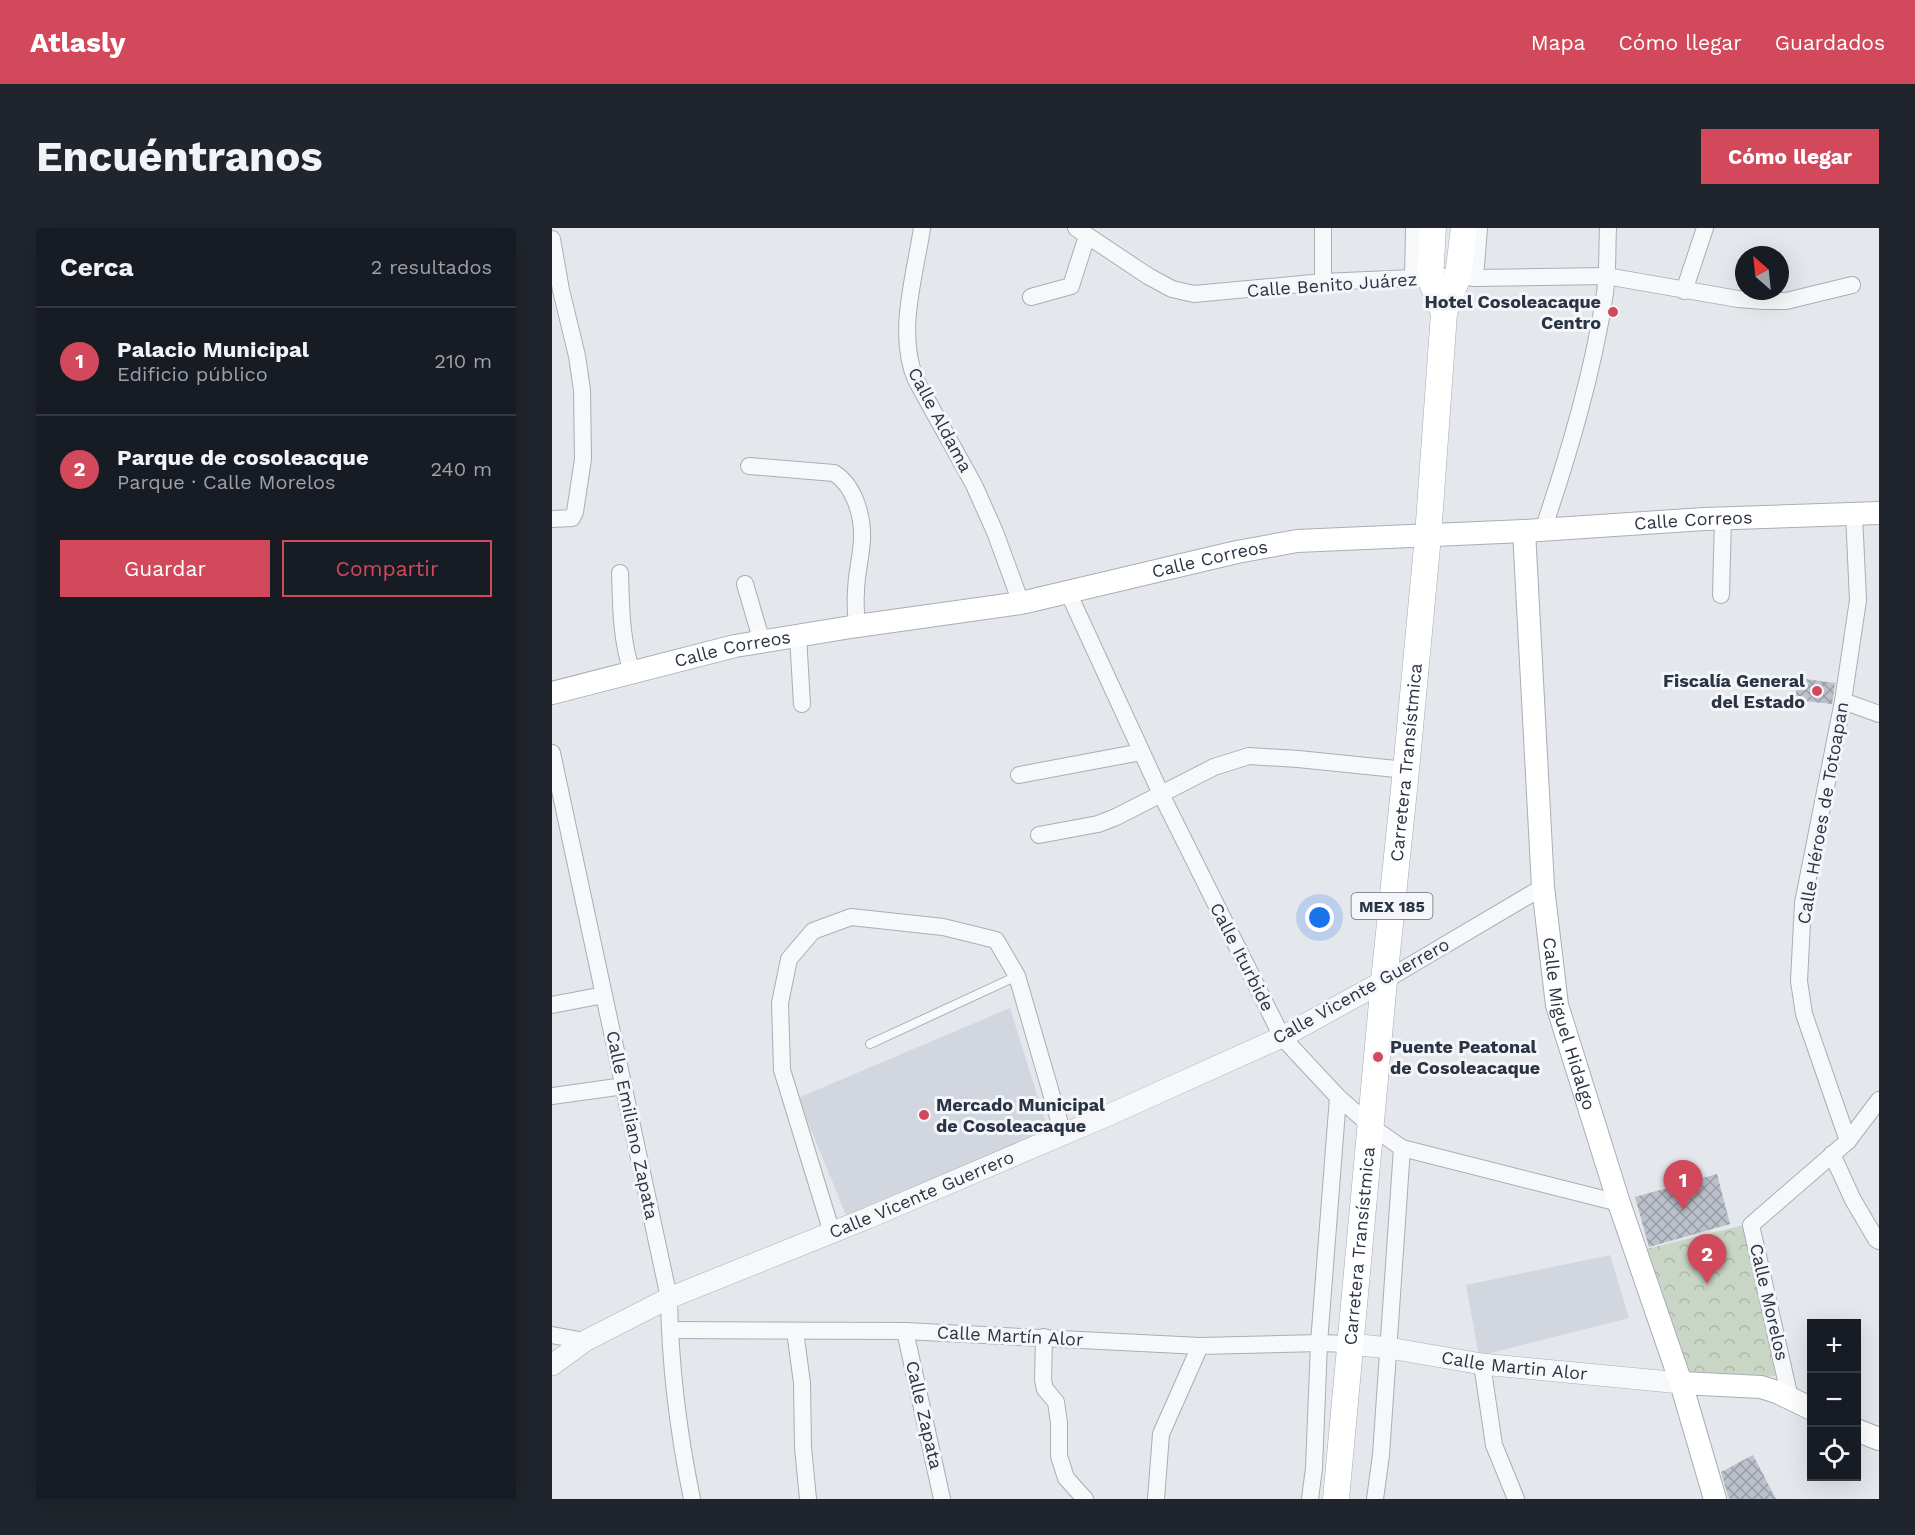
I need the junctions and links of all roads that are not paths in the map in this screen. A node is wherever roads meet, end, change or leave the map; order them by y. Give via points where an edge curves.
1 (922, 228) edge
2 (1323, 228) edge
3 (1414, 228) edge
4 (1433, 228) edge
5 (1464, 228) edge
6 (1479, 228) edge
7 (1608, 228) edge
8 (1705, 228) edge
9 (1089, 233) edge
10 (552, 238) edge
11 (1606, 276) junction
12 (1467, 277) junction
13 (1421, 278) junction
14 (1323, 282) junction
15 (1852, 285) dead end
16 (1684, 291) junction
17 (1031, 297) dead end
18 (1444, 313) junction
19 (749, 466) dead end
20 (1879, 513) edge
21 (1854, 514) junction
22 (1723, 518) junction
23 (552, 519) edge
24 (1533, 530) junction
25 (1428, 536) junction
26 (620, 573) dead end
27 (745, 584) dead end
28 (1068, 592) junction
29 (1721, 595) dead end
30 (1021, 603) junction
31 (857, 626) junction
32 (798, 636) junction
33 (762, 642) junction
34 (632, 672) junction
35 (552, 693) edge
36 (1843, 701) junction
37 (802, 704) dead end
38 (1879, 714) edge
39 (1141, 752) junction
40 (552, 753) edge
41 (1406, 770) junction
42 (1019, 775) dead end
43 (1161, 794) junction
44 (1039, 835) dead end
45 (1543, 887) junction
46 (1017, 976) junction
47 (1384, 981) junction
48 (604, 995) junction
49 (552, 1005) edge
50 (1282, 1037) junction
51 (870, 1044) dead end
52 (624, 1086) junction
53 (552, 1096) edge
54 (1338, 1097) junction
55 (1879, 1100) edge
56 (1372, 1127) junction
57 (1063, 1134) junction
58 (1848, 1141) junction
59 (1402, 1148) junction
60 (1832, 1154) junction
61 (1619, 1203) junction
62 (832, 1233) junction
63 (1879, 1241) edge
64 (669, 1298) junction
65 (669, 1330) junction
66 (795, 1331) junction
67 (905, 1331) junction
68 (552, 1335) edge
69 (1044, 1337) junction
70 (585, 1341) junction
71 (1319, 1343) junction
72 (1350, 1344) junction
73 (1200, 1346) junction
74 (1389, 1348) junction
75 (1482, 1364) junction
76 (552, 1365) edge
77 (1681, 1383) junction
78 (1790, 1398) junction
79 (1807, 1406) edge
80 (1861, 1432) edge
81 (1879, 1439) edge
82 (692, 1499) edge
83 (808, 1499) edge
84 (942, 1499) edge
85 (1085, 1499) edge
86 (1156, 1499) edge
87 (1310, 1499) edge
88 (1336, 1499) edge
89 (1375, 1499) edge
90 (1516, 1499) edge
91 (1715, 1499) edge

1 - 30 street, Calle Aldama via 907,327 909,365 974,485
2 - 14 street
3 - 13 street
4 - 13 main road, Carretera Transístmica / MEX 185
5 - 12 main road, Carretera Transístmica / MEX 185
6 - 12 street
7 - 11 street
8 - 16 street
9 - 14 street, Calle Benito Juárez via 1148,276 1194,294
9 - 17 street via 1071,286
10 - 23 street via 577,356 583,459 572,518
11 - 12 street, Calle Benito Juárez
11 - 16 street, Calle Benito Juárez
11 - 24 street via 1599,326 1568,452
12 - 13 street, Calle Benito Juárez
12 - 18 main road, Carretera Transístmica / MEX 185
13 - 14 street, Calle Benito Juárez
13 - 18 main road, Carretera Transístmica / MEX 185
15 - 16 street, Calle Benito Juárez via 1764,302
18 - 25 main road, Carretera Transístmica / MEX 185
19 - 31 street via 834,473 848,487 855,500 862,539
20 - 21 main road, Calle Correos
21 - 22 main road, Calle Correos
21 - 36 street, Calle Héroes de Totoapan via 1858,600
22 - 24 main road, Calle Correos
22 - 29 street
24 - 25 main road, Calle Correos
24 - 45 main road, Calle Miguel Hidalgo
25 - 28 main road, Calle Correos via 1297,541
25 - 41 main road, Carretera Transístmica / MEX 185
26 - 34 street via 626,654
27 - 33 street
28 - 30 main road, Calle Correos
28 - 39 street, Calle Iturbide
30 - 31 main road, Calle Correos
31 - 32 main road, Calle Correos
32 - 33 main road, Calle Correos
32 - 37 street
33 - 34 main road, Calle Correos
34 - 35 main road, Calle Correos
36 - 38 street
36 - 58 street, Calle Héroes de Totoapan via 1803,903 1798,981 1804,1014
39 - 42 street
39 - 43 street, Calle Iturbide
40 - 48 street, Calle Emiliano Zapata
41 - 43 street via 1250,756 1214,767
41 - 47 main road, Carretera Transístmica / MEX 185
43 - 44 street via 1116,818
43 - 50 street, Calle Iturbide
45 - 47 street, Calle Vicente Guerrero
45 - 61 main road, Calle Miguel Hidalgo via 1557,1005
46 - 51 lane
46 - 57 street
46 - 62 street via 996,940 943,927 850,917 813,931 789,959 780,1003 782,1070
47 - 50 street, Calle Vicente Guerrero
47 - 56 main road, Carretera Transístmica / MEX 185
48 - 49 street
48 - 52 street, Calle Emiliano Zapata
50 - 54 street, Calle Iturbide
50 - 57 street, Calle Vicente Guerrero
52 - 53 street
52 - 64 street, Calle Emiliano Zapata
54 - 56 street, Calle Iturbide
54 - 71 street
55 - 58 street, Calle Morelos
56 - 59 street, Calle Iturbide
56 - 72 main road, Carretera Transístmica / MEX 185
57 - 62 street, Calle Vicente Guerrero
58 - 60 street, Calle Morelos
59 - 61 street, Calle Iturbide
59 - 74 street
60 - 63 street via 1853,1200
60 - 78 street, Calle Morelos via 1752,1225
61 - 77 main road, Calle Miguel Hidalgo
62 - 64 street, Calle Vicente Guerrero
64 - 65 street, Calle Emiliano Zapata
64 - 70 street, Calle Vicente Guerrero
65 - 66 street, Calle Martín Alor
65 - 82 street, Calle Emiliano Zapata
66 - 67 street, Calle Martín Alor
66 - 83 street
67 - 69 street, Calle Martín Alor
67 - 84 street, Calle Zapata
68 - 70 street
69 - 73 street, Calle Martín Alor
69 - 85 street via 1043,1380 1056,1402 1059,1456 1066,1478
70 - 76 street, Calle Vicente Guerrero
71 - 72 street, Calle Martín Alor
71 - 73 street, Calle Martín Alor
71 - 87 street
72 - 74 street, Calle Martin Alor
72 - 88 main road, Carretera Transístmica / MEX 185
73 - 86 street via 1161,1434
74 - 75 street, Calle Martin Alor
74 - 89 street
75 - 77 street, Calle Martin Alor
75 - 90 street via 1494,1445
77 - 78 main road via 1761,1387
77 - 91 main road, Calle Miguel Hidalgo
78 - 79 main road
80 - 81 main road

